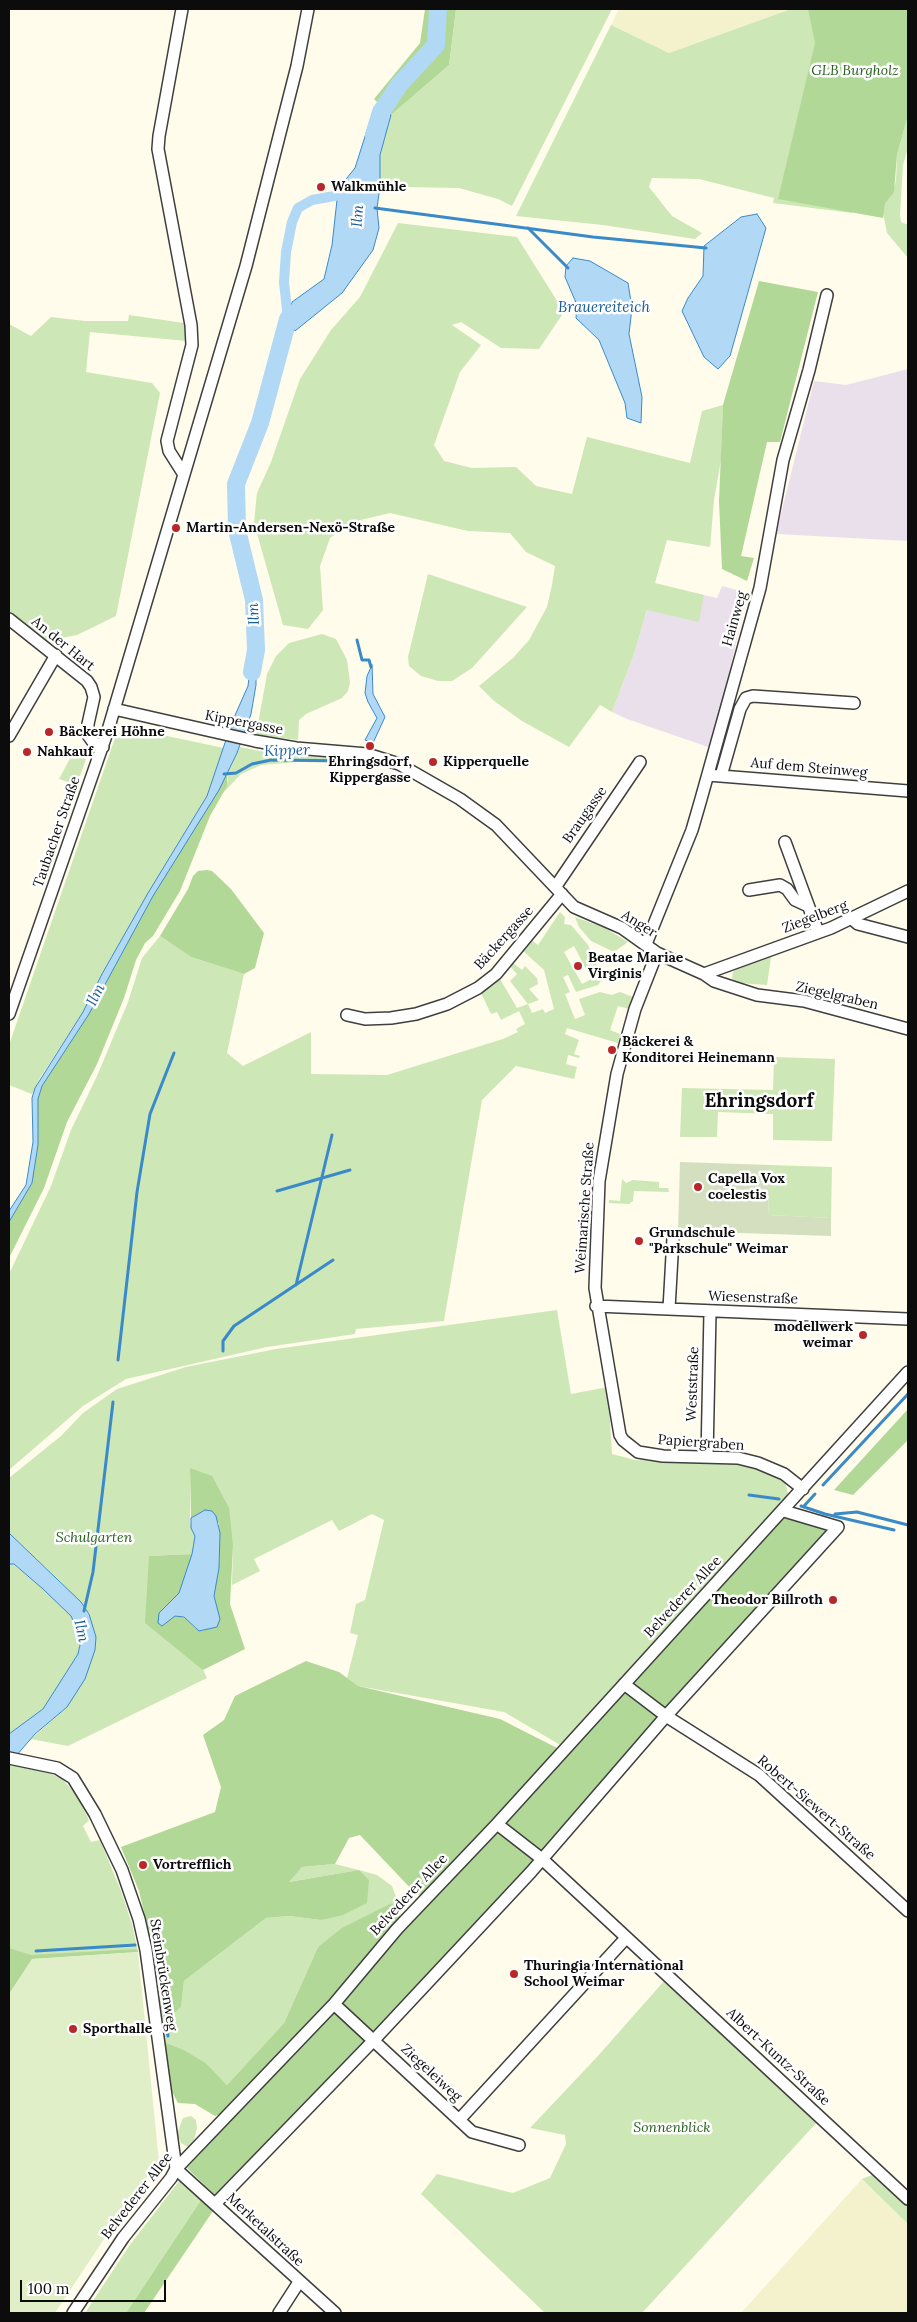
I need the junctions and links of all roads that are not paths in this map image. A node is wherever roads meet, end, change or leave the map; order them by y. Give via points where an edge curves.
1 (182, 9) edge
2 (308, 9) edge
3 (828, 295) dead end
4 (183, 472) junction
5 (9, 619) edge
6 (56, 656) junction
7 (854, 703) dead end
8 (114, 709) junction
9 (9, 736) edge
10 (103, 747) junction
11 (640, 762) dead end
12 (708, 775) junction
13 (721, 776) junction
14 (908, 791) edge
15 (786, 842) dead end
16 (559, 890) junction
17 (749, 890) dead end
18 (908, 891) edge
19 (808, 906) junction
20 (852, 920) junction
21 (818, 932) junction
22 (908, 937) edge
23 (646, 944) junction
24 (657, 953) junction
25 (704, 974) junction
26 (758, 995) joint
27 (9, 1014) edge
28 (347, 1015) dead end
29 (908, 1029) edge
30 (672, 1238) dead end
31 (596, 1306) junction
32 (669, 1309) junction
33 (710, 1312) junction
34 (908, 1319) edge
35 (908, 1372) edge
36 (623, 1440) joint
37 (706, 1457) junction
38 (803, 1489) junction
39 (784, 1511) junction
40 (624, 1684) junction
41 (666, 1716) junction
42 (9, 1758) edge
43 (497, 1824) junction
44 (542, 1859) junction
45 (908, 1911) edge
46 (626, 1938) junction
47 (334, 2004) junction
48 (374, 2040) junction
49 (460, 2120) junction
50 (519, 2145) dead end
51 (176, 2169) junction
52 (908, 2199) edge
53 (215, 2204) junction
54 (299, 2282) junction
55 (73, 2313) edge
56 (279, 2313) edge
57 (335, 2313) edge

1 - 4 street via 158,149 191,325 192,345 167,441 169,451
2 - 4 street, Taubacher Straße via 246,266
3 - 12 street, Hainweg via 783,460 760,588
4 - 8 street, Taubacher Straße
5 - 6 street, An der Hart
6 - 9 street
6 - 10 street, An der Hart via 91,686 93,703 88,735
7 - 13 street via 746,698
8 - 10 street, Taubacher Straße
8 - 16 street, Kippergasse via 255,742 367,754 399,764 460,799 496,825
10 - 27 street, Taubacher Straße
11 - 16 street, Braugasse via 578,851
12 - 13 street, Auf dem Steinweg
12 - 23 street, Hainweg via 692,830
13 - 14 street, Auf dem Steinweg
15 - 19 street
16 - 23 street, Anger via 574,907 622,928
16 - 28 street, Bäckergasse via 496,974 478,988 447,1004 416,1014 365,1019
17 - 19 street via 780,885 795,900
18 - 20 street, Ziegelberg
19 - 21 street
20 - 21 street, Ziegelberg
20 - 22 street
21 - 25 street, Ziegelberg
23 - 24 street, Anger
24 - 25 street, Anger
24 - 31 street, Weimarische Straße via 635,1009 609,1115 599,1181
25 - 26 street, Anger via 714,981
26 - 29 street, Ziegelgraben via 804,1002
30 - 32 street
31 - 32 street, Wiesenstraße
31 - 36 street, Weimarische Straße
32 - 33 street, Wiesenstraße
33 - 34 street, Wiesenstraße
33 - 37 street, Weststraße
35 - 38 street, Belvederer Allee
36 - 37 street, Papiergraben via 638,1452
37 - 38 street, Papiergraben via 738,1458 758,1463 784,1474
38 - 39 street, Belvederer Allee
39 - 40 street, Belvederer Allee
39 - 41 street via 838,1527
40 - 41 street, Robert-Siewert-Straße
40 - 43 street, Belvederer Allee
41 - 44 street
41 - 45 street, Robert-Siewert-Straße via 759,1775
42 - 51 street, Steinbrückenweg via 57,1768 73,1778 95,1814 132,1896 146,1950
43 - 44 street, Albert-Kuntz-Straße
43 - 47 street, Belvederer Allee via 397,1929
44 - 46 street, Albert-Kuntz-Straße
44 - 48 street
46 - 49 street
46 - 52 street, Albert-Kuntz-Straße
47 - 48 street, Ziegeleiweg
47 - 51 street, Belvederer Allee
48 - 49 street, Ziegeleiweg
48 - 53 street
49 - 50 street, Ziegeleiweg via 472,2132
51 - 53 street, Merketalstraße
51 - 55 street, Belvederer Allee via 123,2238
53 - 54 street, Merketalstraße
54 - 56 street
54 - 57 street, Merketalstraße

